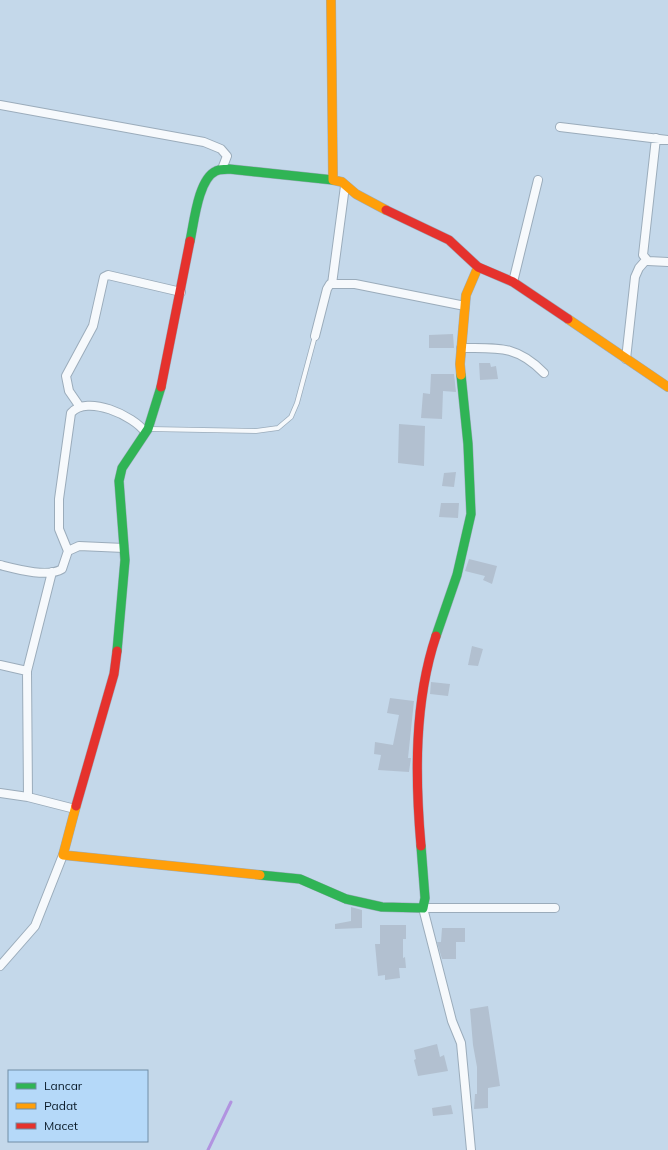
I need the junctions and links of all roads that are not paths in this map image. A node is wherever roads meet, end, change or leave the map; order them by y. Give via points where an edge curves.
1 (331, 0) edge
2 (0, 105) edge
3 (560, 127) dead end
4 (656, 138) junction
5 (668, 140) edge
6 (222, 169) junction
7 (333, 180) junction
8 (538, 180) dead end
9 (345, 186) junction
10 (646, 260) junction
11 (668, 262) edge
12 (478, 266) junction
13 (513, 282) junction
14 (332, 284) junction
15 (181, 292) junction
16 (465, 306) junction
17 (315, 336) joint
18 (461, 348) junction
19 (626, 359) junction
20 (544, 373) dead end
21 (668, 387) edge
22 (80, 407) junction
23 (146, 430) junction
24 (124, 548) junction
25 (68, 551) junction
26 (0, 565) edge
27 (52, 572) junction
28 (0, 665) edge
29 (27, 671) junction
30 (0, 793) edge
31 (28, 797) junction
32 (75, 809) junction
33 (63, 855) junction
34 (423, 908) junction
35 (554, 908) dead end
36 (0, 966) edge
37 (471, 1150) edge

1 - 7 street
2 - 6 street via 204,142 221,149 227,156
3 - 4 street
4 - 5 street
4 - 10 street via 643,252
6 - 7 street
6 - 15 street via 210,174 205,180 196,209
7 - 9 street via 342,182
8 - 13 street
9 - 12 street via 373,204 449,240
9 - 14 street
10 - 11 street
10 - 19 street via 635,277
12 - 13 street
12 - 16 street via 466,295
13 - 19 street
14 - 16 street via 355,284
14 - 17 street via 327,289
15 - 22 street via 108,275 104,277 93,326 66,376 68,391
15 - 23 street via 158,401
16 - 18 street
17 - 23 lane via 297,403 291,416 278,428 256,431
18 - 20 street via 513,350 534,363
18 - 34 street via 471,514 457,575 427,664 418,725 419,828 425,898
19 - 21 street
22 - 23 street via 105,406 140,424
22 - 25 street via 73,410 70,416 59,494 59,529
23 - 24 street via 127,459 120,481
24 - 25 street via 79,546
24 - 32 street via 121,622 114,674
25 - 27 street via 62,570
26 - 27 street via 28,571
27 - 29 street
28 - 29 street
29 - 31 street
30 - 31 street
31 - 32 street
32 - 33 street
33 - 34 street via 300,879 346,899 382,907
33 - 36 street via 35,926
34 - 35 street
34 - 37 street via 452,1021 462,1043

